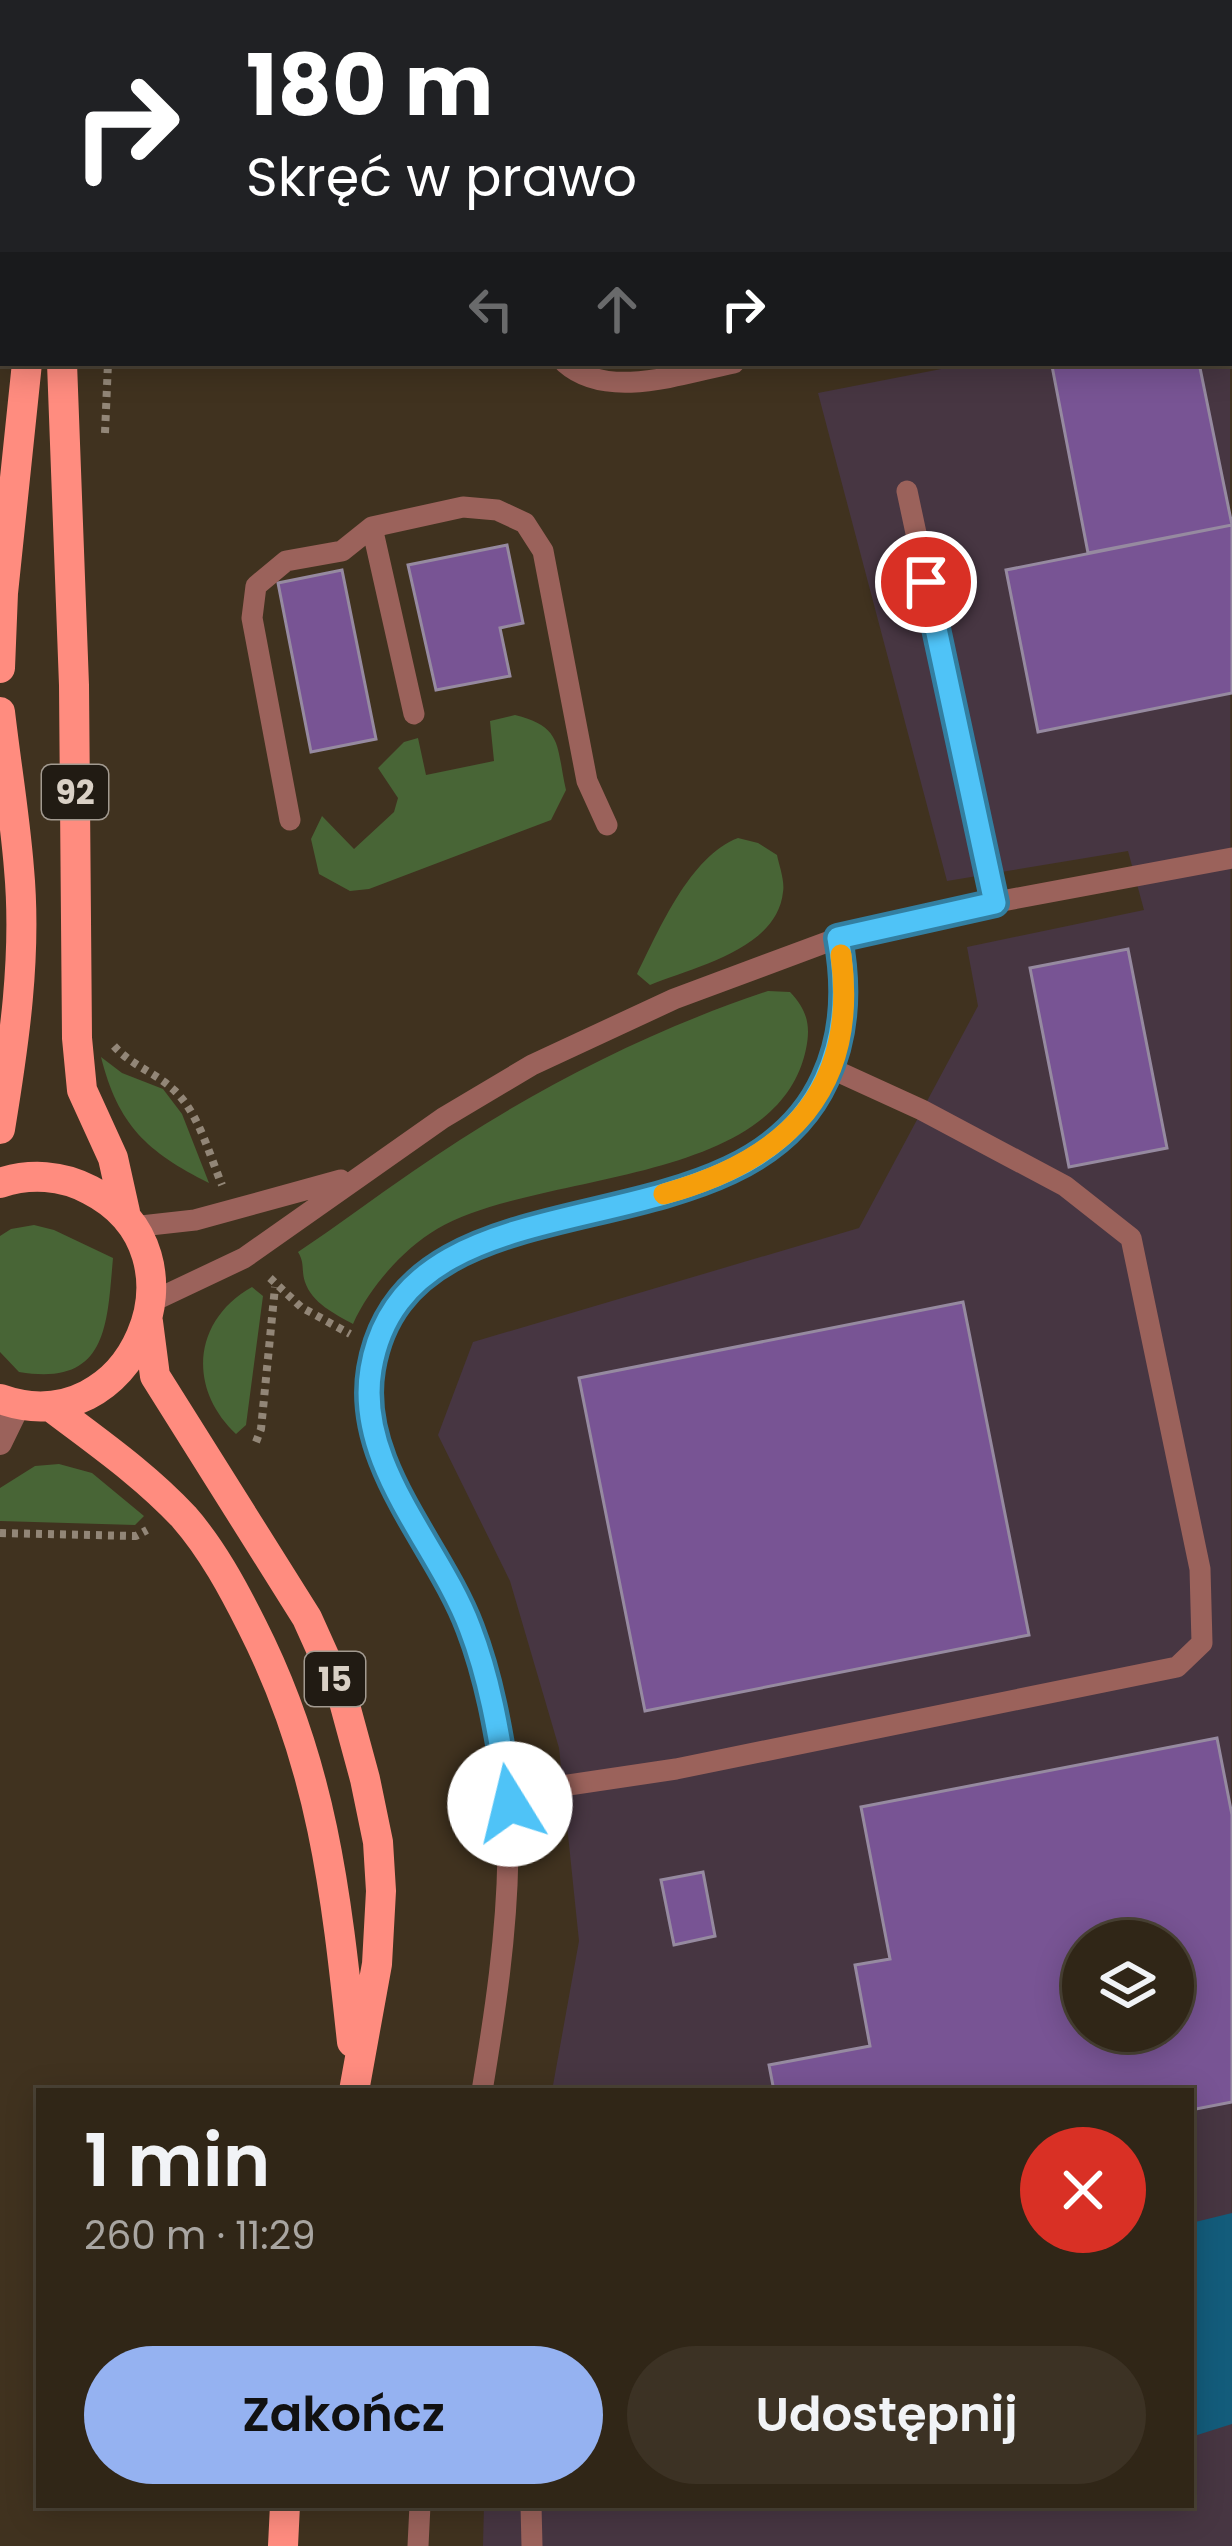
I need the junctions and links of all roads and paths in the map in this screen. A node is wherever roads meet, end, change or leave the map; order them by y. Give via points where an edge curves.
1 (27, 366) edge
2 (62, 366) edge
3 (568, 366) edge
4 (718, 366) edge
5 (907, 491) dead end
6 (372, 527) junction
7 (0, 668) edge
8 (0, 712) edge
9 (413, 714) dead end
10 (290, 820) dead end
11 (607, 825) dead end
12 (1232, 858) edge
13 (995, 903) junction
14 (838, 938) junction
15 (107, 1038) dead end
16 (830, 1068) junction
17 (0, 1129) edge
18 (359, 1175) junction
19 (0, 1183) edge
20 (224, 1188) dead end
21 (129, 1220) junction
22 (267, 1273) dead end
23 (275, 1287) junction
24 (150, 1312) junction
25 (377, 1344) junction
26 (9, 1402) edge
27 (50, 1406) junction
28 (256, 1442) dead end
29 (0, 1443) edge
30 (150, 1529) dead end
31 (0, 1533) edge
32 (507, 1787) junction
33 (355, 2085) edge
34 (482, 2088) edge
35 (285, 2508) edge
36 (420, 2508) edge
37 (531, 2508) edge
38 (284, 2546) edge
39 (418, 2546) edge
40 (532, 2546) edge

1 - 7 main road
2 - 21 main road, 92 via 77,1038 82,1090 113,1158
3 - 4 lane via 610,382
5 - 13 lane
6 - 9 lane
6 - 10 lane via 342,550 286,560 256,586 252,618
6 - 11 lane via 463,507 525,523 543,551 587,781
8 - 17 main road, 92 via 21,938
12 - 13 lane
13 - 14 lane
14 - 16 lane via 845,989
14 - 18 lane via 674,999 532,1065
15 - 20 path via 130,1064 177,1093
16 - 25 lane via 787,1136 756,1158 691,1186 458,1252 399,1300
16 - 32 lane via 1065,1186 1131,1238 1200,1569 1202,1643 1177,1666 1154,1671 676,1768
18 - 21 lane via 195,1220
18 - 24 lane via 244,1258
19 - 21 main road via 31,1176 79,1184
21 - 24 main road, 15 via 149,1263
22 - 23 path
23 - 25 path via 332,1327
23 - 28 path
24 - 27 main road via 112,1379
24 - 33 main road, 15 via 155,1376 307,1618 349,1718 381,1891
25 - 32 lane via 370,1373 378,1440 470,1625
26 - 27 main road
26 - 29 street
27 - 33 main road, 15 via 188,1521 231,1583 274,1670 320,1802
30 - 31 path via 136,1536
32 - 34 lane via 508,1915
35 - 38 main road
36 - 39 lane
37 - 40 lane

